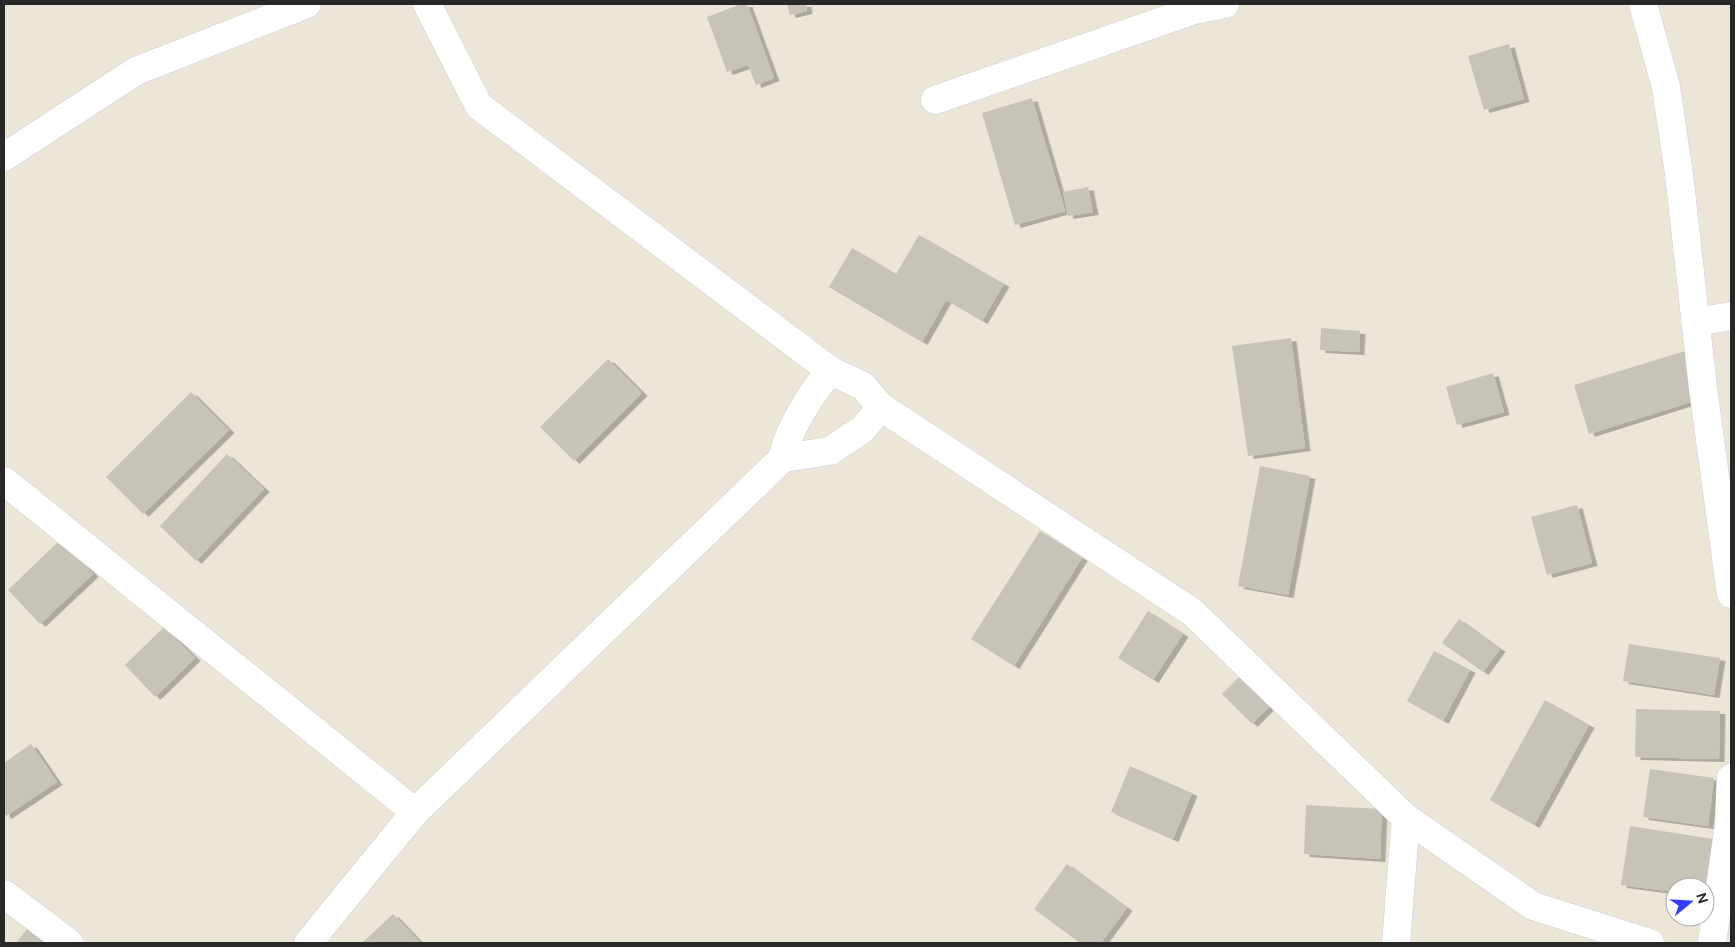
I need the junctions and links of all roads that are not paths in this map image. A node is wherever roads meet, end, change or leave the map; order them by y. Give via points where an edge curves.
1 (307, 4) edge
2 (427, 4) edge
3 (1225, 4) edge
4 (1643, 4) edge
5 (935, 100) dead end
6 (4, 157) edge
7 (1731, 316) edge
8 (1696, 322) junction
9 (831, 371) junction
10 (881, 407) junction
11 (783, 458) junction
12 (4, 481) edge
13 (1731, 594) edge
14 (1731, 778) edge
15 (415, 812) junction
16 (1406, 818) junction
17 (4, 894) edge
18 (69, 943) edge
19 (308, 943) edge
20 (1396, 943) edge
21 (1650, 943) edge
22 (1712, 943) edge

1 - 6 street via 136,71
2 - 9 street via 479,106
3 - 5 street via 1194,10
4 - 8 street via 1666,86
7 - 8 street
8 - 13 street
9 - 10 street via 863,386
9 - 11 street via 795,427
10 - 11 street via 863,429 830,451
10 - 16 street via 1192,612
11 - 15 street
12 - 15 street
14 - 22 street
15 - 19 street
16 - 20 street
16 - 21 street via 1533,906
17 - 18 street

